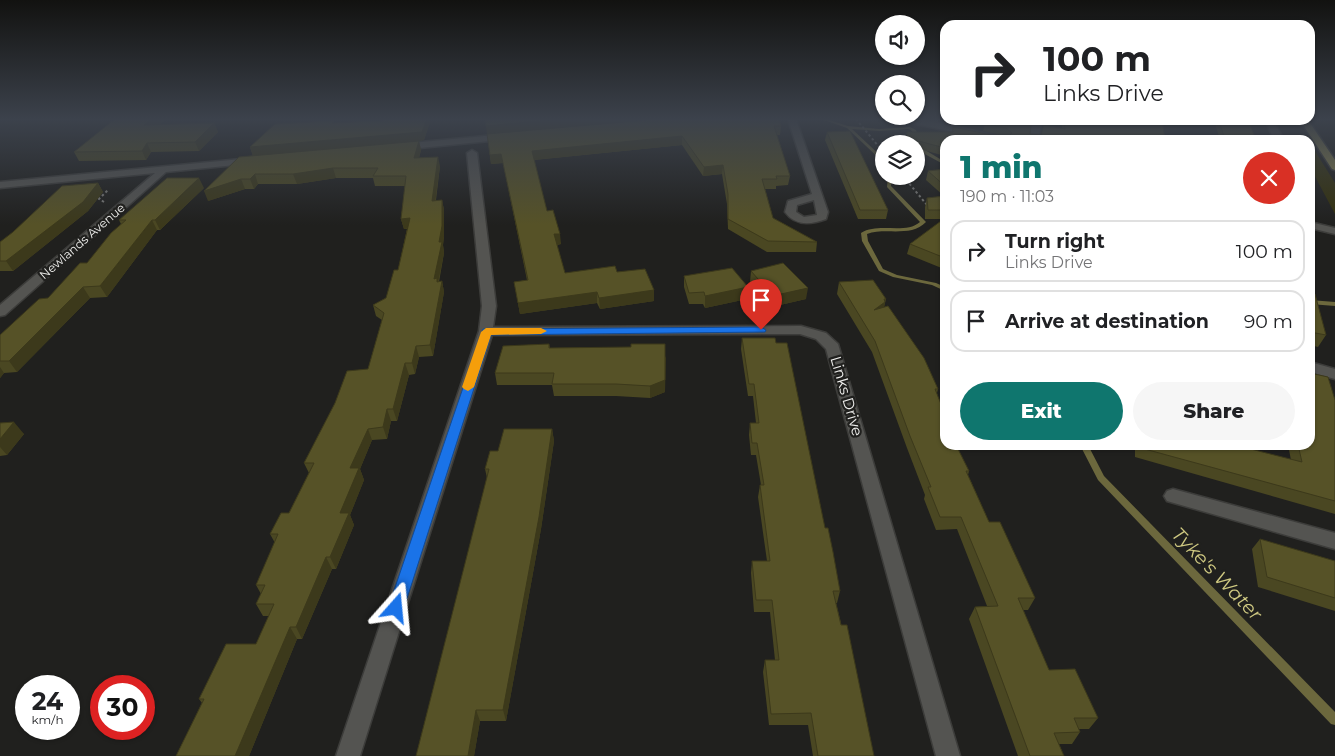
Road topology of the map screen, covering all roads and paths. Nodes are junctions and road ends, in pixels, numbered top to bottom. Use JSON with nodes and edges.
{"nodes":[{"id":1,"x":477,"y":154,"type":"edge"},
{"id":2,"x":804,"y":154,"type":"edge"},
{"id":3,"x":1326,"y":154,"type":"edge"},
{"id":4,"x":261,"y":160,"type":"edge"},
{"id":5,"x":1335,"y":168,"type":"edge"},
{"id":6,"x":163,"y":169,"type":"junction"},
{"id":7,"x":0,"y":185,"type":"edge"},
{"id":8,"x":910,"y":185,"type":"edge"},
{"id":9,"x":102,"y":188,"type":"dead end"},
{"id":10,"x":818,"y":196,"type":"dead end"},
{"id":11,"x":125,"y":204,"type":"junction"},
{"id":12,"x":928,"y":206,"type":"edge"},
{"id":13,"x":1315,"y":227,"type":"edge"},
{"id":14,"x":1335,"y":232,"type":"edge"},
{"id":15,"x":0,"y":312,"type":"edge"},
{"id":16,"x":486,"y":332,"type":"junction"},
{"id":17,"x":1315,"y":368,"type":"edge"},
{"id":18,"x":1335,"y":374,"type":"edge"},
{"id":19,"x":1173,"y":496,"type":"dead end"},
{"id":20,"x":1335,"y":541,"type":"edge"},
{"id":21,"x":348,"y":756,"type":"edge"},
{"id":22,"x":948,"y":756,"type":"edge"}],
"edges":[{"from":1,"to":16,"type":"street"},
{"from":2,"to":10,"type":"street"},
{"from":3,"to":5,"type":"main road"},
{"from":4,"to":6,"type":"street"},
{"from":6,"to":7,"type":"street"},
{"from":6,"to":11,"type":"street","name":"Newlands Avenue"},
{"from":8,"to":12,"type":"path"},
{"from":9,"to":11,"type":"path"},
{"from":11,"to":15,"type":"street","name":"Newlands Avenue"},
{"from":13,"to":14,"type":"street"},
{"from":16,"to":21,"type":"street"},
{"from":16,"to":22,"type":"street","name":"Links Drive"},
{"from":17,"to":18,"type":"street"},
{"from":19,"to":20,"type":"street"}]}
